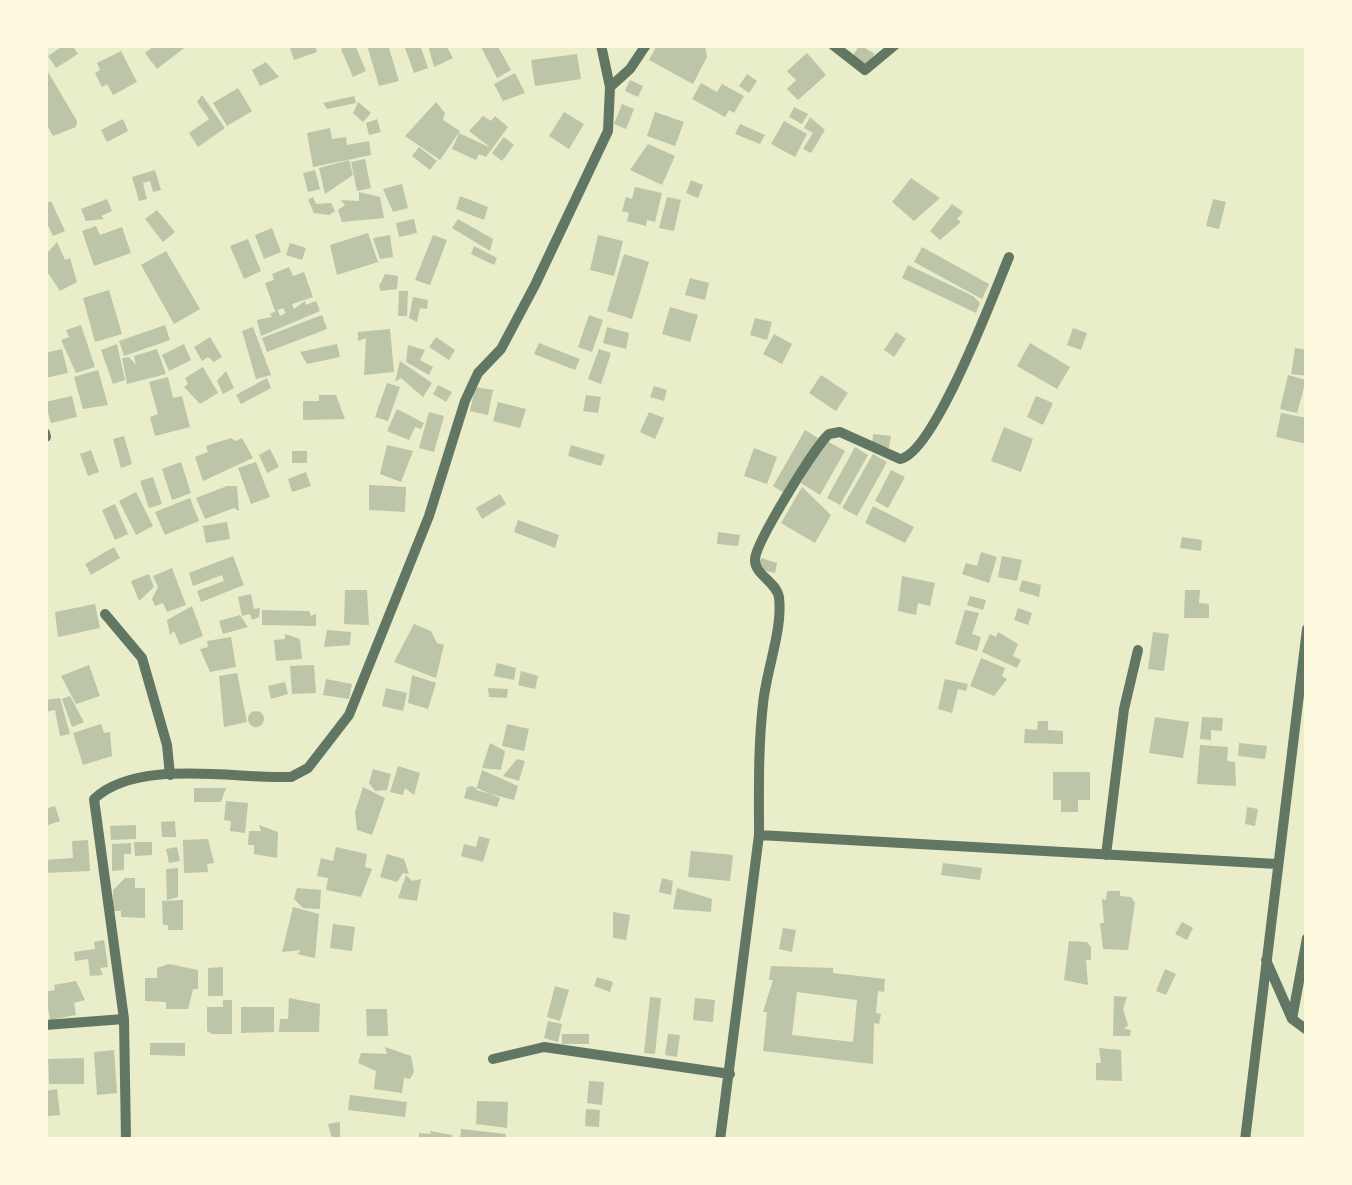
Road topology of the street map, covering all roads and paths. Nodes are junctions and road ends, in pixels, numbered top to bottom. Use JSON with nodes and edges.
{"nodes":[{"id":1,"x":602,"y":45,"type":"edge"},
{"id":2,"x":646,"y":45,"type":"edge"},
{"id":3,"x":834,"y":45,"type":"edge"},
{"id":4,"x":895,"y":45,"type":"edge"},
{"id":5,"x":610,"y":87,"type":"junction"},
{"id":6,"x":1009,"y":257,"type":"dead end"},
{"id":7,"x":105,"y":614,"type":"dead end"},
{"id":8,"x":1307,"y":629,"type":"edge"},
{"id":9,"x":1138,"y":650,"type":"dead end"},
{"id":10,"x":170,"y":775,"type":"junction"},
{"id":11,"x":759,"y":835,"type":"junction"},
{"id":12,"x":1106,"y":855,"type":"junction"},
{"id":13,"x":1277,"y":864,"type":"junction"},
{"id":14,"x":1307,"y":938,"type":"edge"},
{"id":15,"x":1266,"y":960,"type":"junction"},
{"id":16,"x":124,"y":1018,"type":"junction"},
{"id":17,"x":1292,"y":1020,"type":"junction"},
{"id":18,"x":45,"y":1026,"type":"edge"},
{"id":19,"x":1307,"y":1030,"type":"edge"},
{"id":20,"x":493,"y":1059,"type":"dead end"},
{"id":21,"x":730,"y":1074,"type":"junction"},
{"id":22,"x":126,"y":1140,"type":"edge"},
{"id":23,"x":720,"y":1140,"type":"edge"},
{"id":24,"x":1244,"y":1140,"type":"edge"}],
"edges":[{"from":1,"to":5,"type":"street"},
{"from":2,"to":5,"type":"street"},
{"from":3,"to":4,"type":"street"},
{"from":5,"to":10,"type":"street"},
{"from":6,"to":11,"type":"street"},
{"from":7,"to":10,"type":"street"},
{"from":8,"to":13,"type":"street"},
{"from":9,"to":12,"type":"street"},
{"from":10,"to":16,"type":"street"},
{"from":11,"to":12,"type":"street"},
{"from":11,"to":21,"type":"street"},
{"from":12,"to":13,"type":"street"},
{"from":13,"to":15,"type":"street"},
{"from":14,"to":17,"type":"street"},
{"from":15,"to":17,"type":"street"},
{"from":15,"to":24,"type":"street"},
{"from":16,"to":18,"type":"street"},
{"from":16,"to":22,"type":"street"},
{"from":17,"to":19,"type":"street"},
{"from":20,"to":21,"type":"street"},
{"from":21,"to":23,"type":"street"}]}
